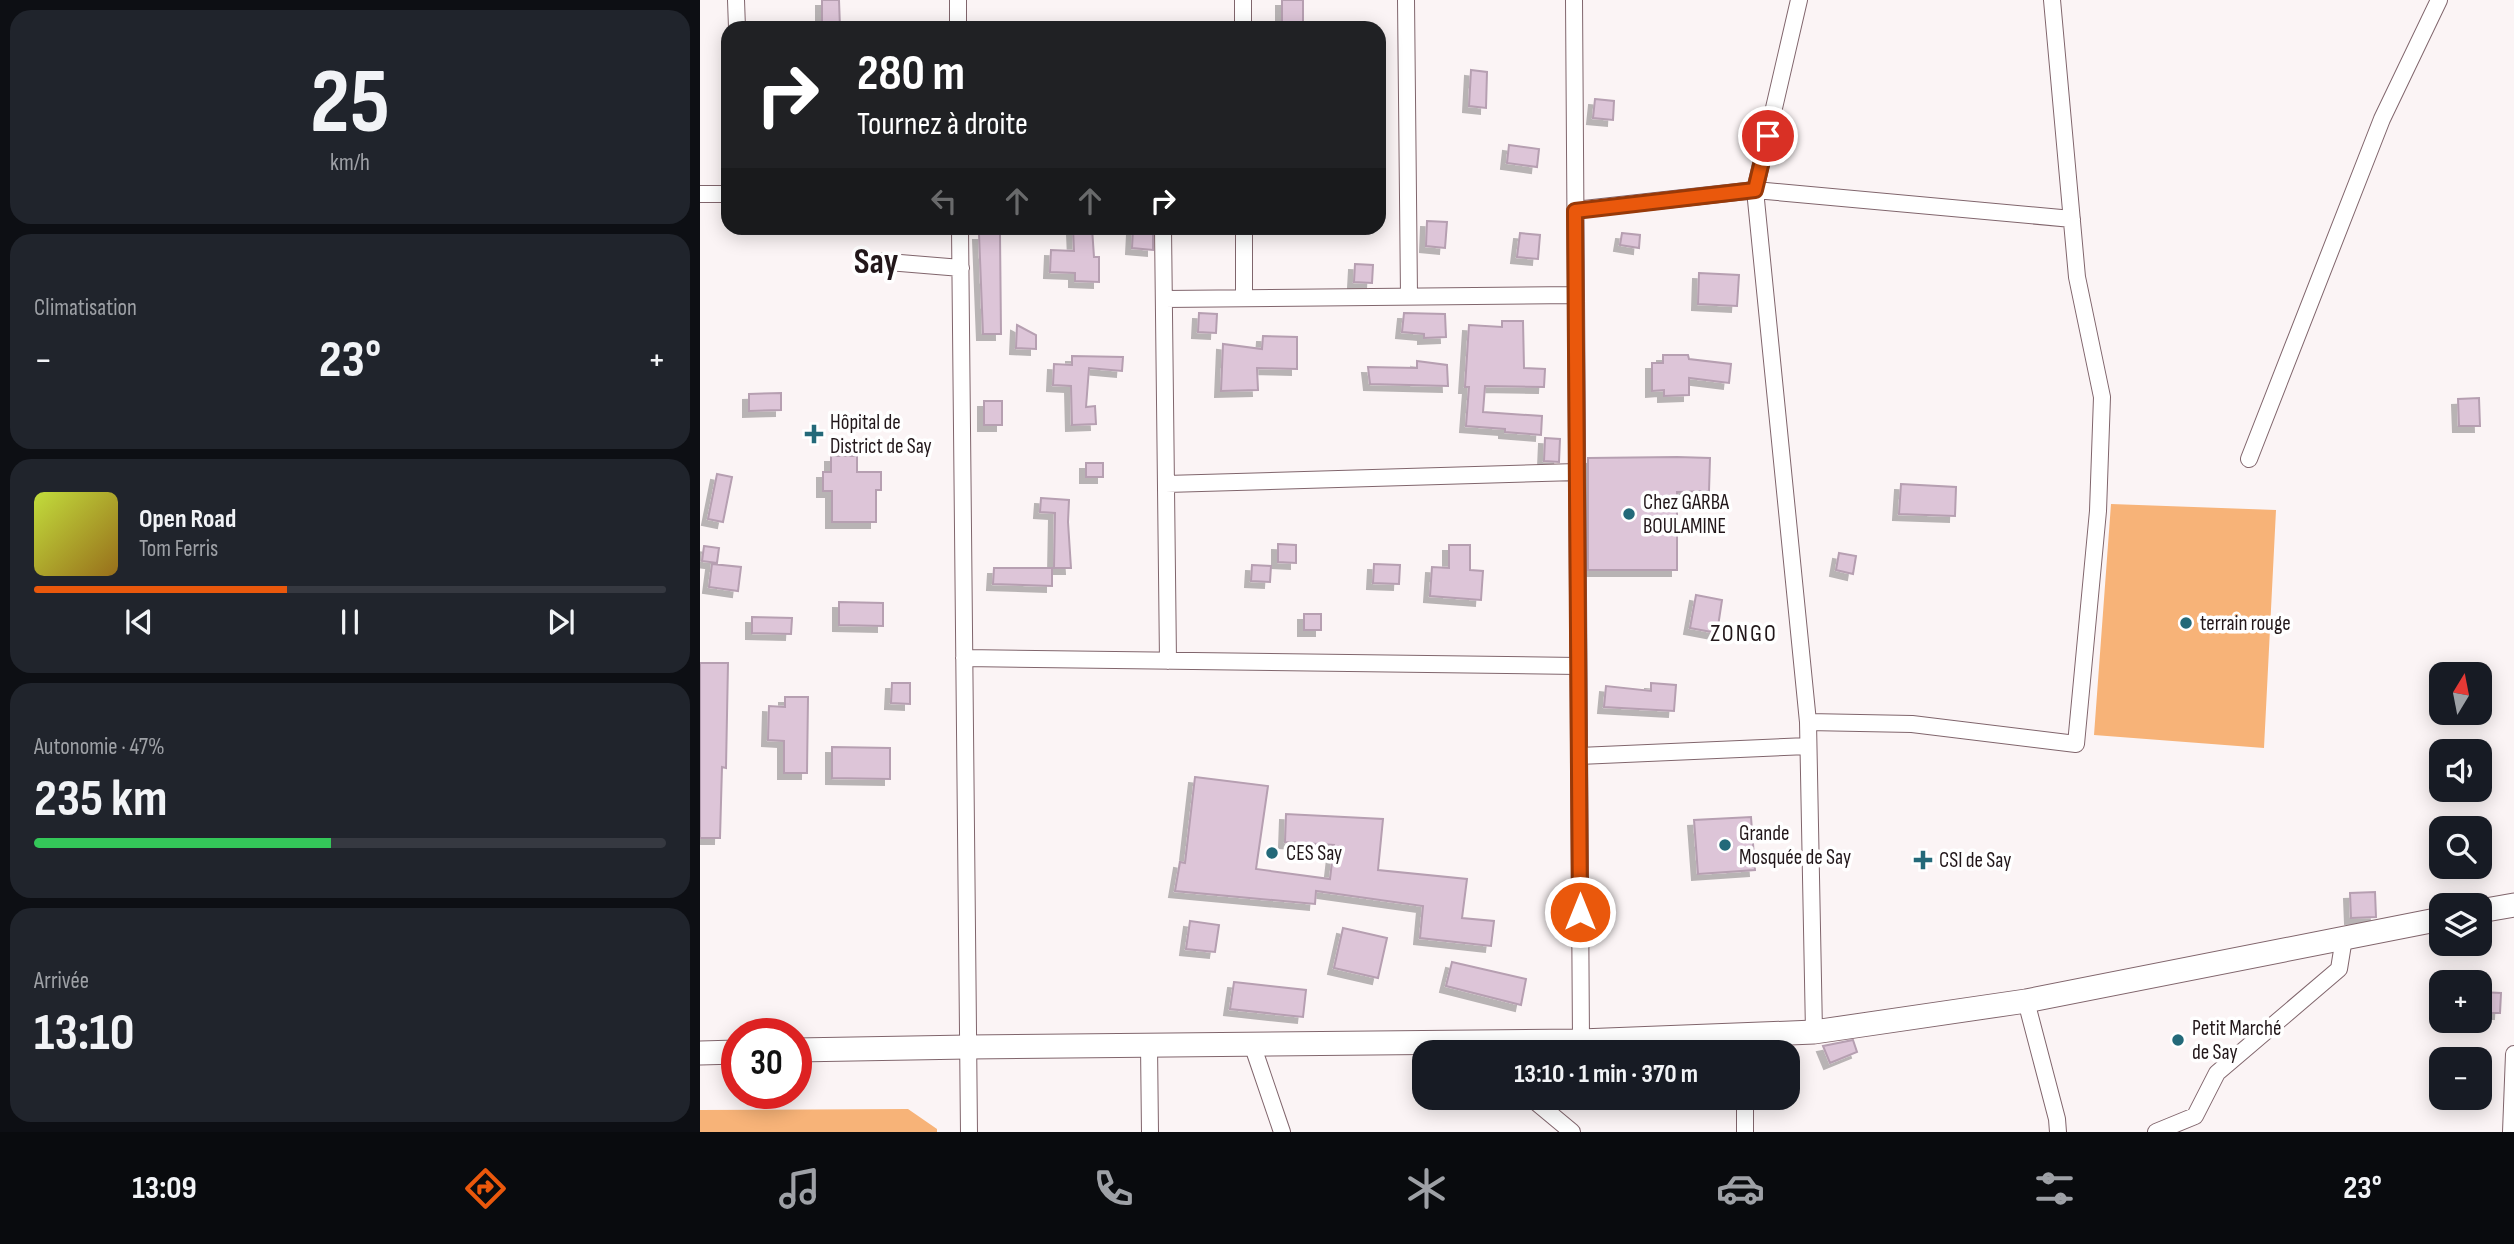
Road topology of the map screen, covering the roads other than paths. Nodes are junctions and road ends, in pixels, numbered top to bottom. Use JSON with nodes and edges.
{"nodes":[{"id":1,"x":736,"y":0,"type":"edge"},
{"id":2,"x":958,"y":0,"type":"edge"},
{"id":3,"x":1243,"y":0,"type":"edge"},
{"id":4,"x":1406,"y":0,"type":"edge"},
{"id":5,"x":1574,"y":0,"type":"edge"},
{"id":6,"x":1799,"y":0,"type":"edge"},
{"id":7,"x":2052,"y":0,"type":"edge"},
{"id":8,"x":2440,"y":0,"type":"edge"},
{"id":9,"x":737,"y":21,"type":"edge"},
{"id":10,"x":958,"y":21,"type":"edge"},
{"id":11,"x":1243,"y":21,"type":"edge"},
{"id":12,"x":1755,"y":190,"type":"junction"},
{"id":13,"x":700,"y":194,"type":"edge"},
{"id":14,"x":721,"y":194,"type":"edge"},
{"id":15,"x":1575,"y":211,"type":"junction"},
{"id":16,"x":2072,"y":219,"type":"junction"},
{"id":17,"x":960,"y":235,"type":"edge"},
{"id":18,"x":1163,"y":235,"type":"edge"},
{"id":19,"x":1244,"y":235,"type":"edge"},
{"id":20,"x":876,"y":261,"type":"dead end"},
{"id":21,"x":961,"y":268,"type":"junction"},
{"id":22,"x":1576,"y":295,"type":"junction"},
{"id":23,"x":1409,"y":296,"type":"junction"},
{"id":24,"x":1244,"y":298,"type":"junction"},
{"id":25,"x":1164,"y":299,"type":"junction"},
{"id":26,"x":2249,"y":459,"type":"dead end"},
{"id":27,"x":1577,"y":472,"type":"junction"},
{"id":28,"x":1166,"y":484,"type":"junction"},
{"id":29,"x":964,"y":658,"type":"junction"},
{"id":30,"x":1168,"y":661,"type":"junction"},
{"id":31,"x":1578,"y":666,"type":"junction"},
{"id":32,"x":1808,"y":722,"type":"junction"},
{"id":33,"x":1808,"y":746,"type":"junction"},
{"id":34,"x":1579,"y":756,"type":"junction"},
{"id":35,"x":2514,"y":905,"type":"edge"},
{"id":36,"x":2492,"y":909,"type":"edge"},
{"id":37,"x":2429,"y":921,"type":"edge"},
{"id":38,"x":2344,"y":938,"type":"junction"},
{"id":39,"x":2026,"y":1001,"type":"junction"},
{"id":40,"x":1815,"y":1032,"type":"junction"},
{"id":41,"x":1581,"y":1040,"type":"edge"},
{"id":42,"x":1764,"y":1040,"type":"edge"},
{"id":43,"x":1252,"y":1044,"type":"junction"},
{"id":44,"x":1149,"y":1045,"type":"junction"},
{"id":45,"x":968,"y":1046,"type":"junction"},
{"id":46,"x":1412,"y":1046,"type":"edge"},
{"id":47,"x":812,"y":1050,"type":"edge"},
{"id":48,"x":721,"y":1052,"type":"edge"},
{"id":49,"x":700,"y":1053,"type":"edge"},
{"id":50,"x":2514,"y":1054,"type":"edge"},
{"id":51,"x":1546,"y":1110,"type":"edge"},
{"id":52,"x":1745,"y":1110,"type":"edge"},
{"id":53,"x":2197,"y":1124,"type":"edge"},
{"id":54,"x":969,"y":1132,"type":"edge"},
{"id":55,"x":1150,"y":1132,"type":"edge"},
{"id":56,"x":1282,"y":1132,"type":"edge"},
{"id":57,"x":1572,"y":1132,"type":"edge"},
{"id":58,"x":1745,"y":1132,"type":"edge"},
{"id":59,"x":2058,"y":1132,"type":"edge"},
{"id":60,"x":2156,"y":1132,"type":"edge"},
{"id":61,"x":2511,"y":1132,"type":"edge"}],
"edges":[{"from":1,"to":9,"type":"street"},
{"from":2,"to":10,"type":"street"},
{"from":3,"to":11,"type":"street"},
{"from":4,"to":23,"type":"street"},
{"from":5,"to":15,"type":"street"},
{"from":6,"to":12,"type":"street"},
{"from":7,"to":16,"type":"street"},
{"from":8,"to":26,"type":"street"},
{"from":12,"to":15,"type":"street"},
{"from":12,"to":16,"type":"street"},
{"from":12,"to":32,"type":"street"},
{"from":13,"to":14,"type":"street"},
{"from":15,"to":22,"type":"street"},
{"from":16,"to":32,"type":"street"},
{"from":17,"to":21,"type":"street"},
{"from":18,"to":25,"type":"street"},
{"from":19,"to":24,"type":"street"},
{"from":20,"to":21,"type":"street"},
{"from":21,"to":29,"type":"street"},
{"from":22,"to":23,"type":"street"},
{"from":22,"to":27,"type":"street"},
{"from":23,"to":24,"type":"street"},
{"from":24,"to":25,"type":"street"},
{"from":25,"to":28,"type":"street"},
{"from":27,"to":28,"type":"street"},
{"from":27,"to":31,"type":"street"},
{"from":28,"to":30,"type":"street"},
{"from":29,"to":30,"type":"street"},
{"from":29,"to":45,"type":"street"},
{"from":30,"to":31,"type":"street"},
{"from":31,"to":34,"type":"street"},
{"from":32,"to":33,"type":"street"},
{"from":33,"to":34,"type":"street"},
{"from":33,"to":40,"type":"street"},
{"from":34,"to":41,"type":"street"},
{"from":35,"to":36,"type":"street"},
{"from":37,"to":38,"type":"street"},
{"from":38,"to":39,"type":"street"},
{"from":38,"to":53,"type":"street"},
{"from":39,"to":40,"type":"street"},
{"from":39,"to":59,"type":"street"},
{"from":40,"to":42,"type":"street"},
{"from":43,"to":44,"type":"street"},
{"from":43,"to":46,"type":"street"},
{"from":43,"to":56,"type":"street"},
{"from":44,"to":45,"type":"street"},
{"from":44,"to":55,"type":"street"},
{"from":45,"to":47,"type":"street"},
{"from":45,"to":54,"type":"street"},
{"from":48,"to":49,"type":"street"},
{"from":50,"to":61,"type":"street"},
{"from":51,"to":57,"type":"street"},
{"from":52,"to":58,"type":"street"},
{"from":53,"to":60,"type":"street"}]}
